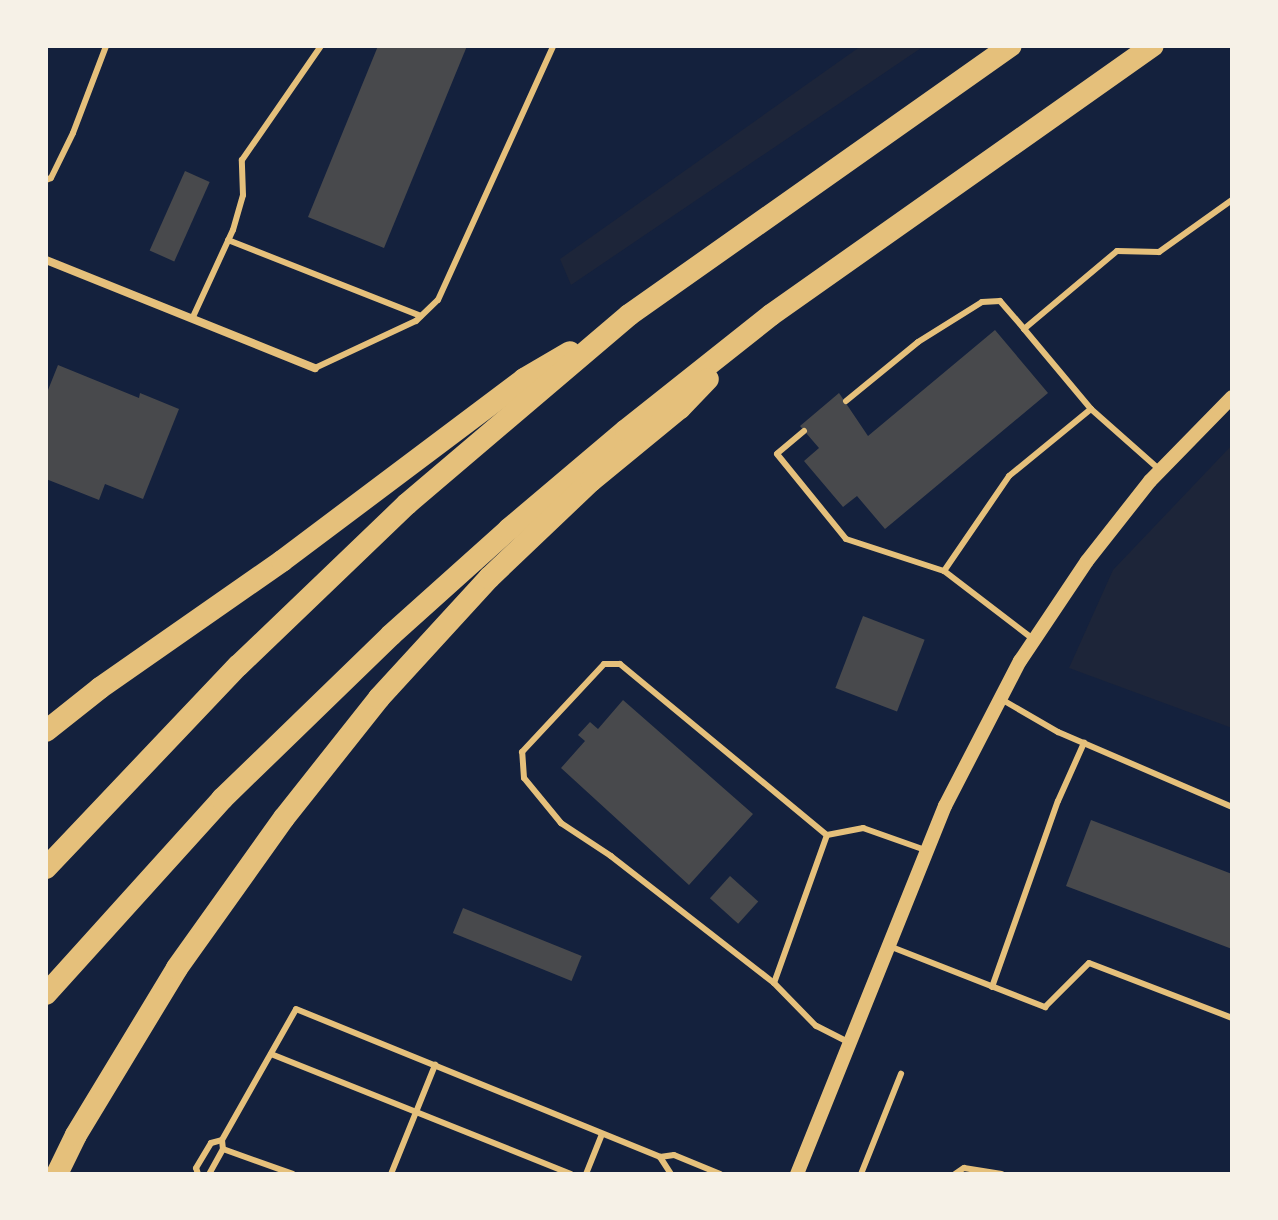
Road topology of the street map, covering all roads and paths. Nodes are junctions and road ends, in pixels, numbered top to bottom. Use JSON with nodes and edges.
{"nodes":[{"id":1,"x":106,"y":46,"type":"edge"},
{"id":2,"x":321,"y":46,"type":"edge"},
{"id":3,"x":553,"y":46,"type":"edge"},
{"id":4,"x":1011,"y":46,"type":"edge"},
{"id":5,"x":1153,"y":46,"type":"edge"},
{"id":6,"x":46,"y":180,"type":"edge"},
{"id":7,"x":1232,"y":200,"type":"edge"},
{"id":8,"x":228,"y":240,"type":"junction"},
{"id":9,"x":46,"y":260,"type":"edge"},
{"id":10,"x":629,"y":315,"type":"junction"},
{"id":11,"x":771,"y":315,"type":"junction"},
{"id":12,"x":421,"y":316,"type":"junction"},
{"id":13,"x":192,"y":319,"type":"junction"},
{"id":14,"x":1024,"y":329,"type":"junction"},
{"id":15,"x":315,"y":368,"type":"joint"},
{"id":16,"x":1232,"y":397,"type":"edge"},
{"id":17,"x":846,"y":401,"type":"dead end"},
{"id":18,"x":1091,"y":409,"type":"junction"},
{"id":19,"x":804,"y":431,"type":"dead end"},
{"id":20,"x":1160,"y":470,"type":"junction"},
{"id":21,"x":944,"y":571,"type":"junction"},
{"id":22,"x":1034,"y":639,"type":"junction"},
{"id":23,"x":1001,"y":699,"type":"junction"},
{"id":24,"x":46,"y":731,"type":"edge"},
{"id":25,"x":1084,"y":743,"type":"junction"},
{"id":26,"x":1232,"y":807,"type":"edge"},
{"id":27,"x":827,"y":835,"type":"junction"},
{"id":28,"x":927,"y":851,"type":"junction"},
{"id":29,"x":46,"y":868,"type":"edge"},
{"id":30,"x":889,"y":946,"type":"junction"},
{"id":31,"x":774,"y":983,"type":"junction"},
{"id":32,"x":992,"y":987,"type":"junction"},
{"id":33,"x":46,"y":994,"type":"edge"},
{"id":34,"x":1232,"y":1018,"type":"edge"},
{"id":35,"x":850,"y":1043,"type":"junction"},
{"id":36,"x":271,"y":1054,"type":"junction"},
{"id":37,"x":435,"y":1065,"type":"junction"},
{"id":38,"x":901,"y":1074,"type":"dead end"},
{"id":39,"x":416,"y":1112,"type":"junction"},
{"id":40,"x":602,"y":1134,"type":"junction"},
{"id":41,"x":222,"y":1140,"type":"junction"},
{"id":42,"x":223,"y":1149,"type":"junction"},
{"id":43,"x":660,"y":1157,"type":"junction"},
{"id":44,"x":57,"y":1174,"type":"edge"},
{"id":45,"x":198,"y":1174,"type":"edge"},
{"id":46,"x":209,"y":1174,"type":"edge"},
{"id":47,"x":293,"y":1174,"type":"edge"},
{"id":48,"x":391,"y":1174,"type":"edge"},
{"id":49,"x":571,"y":1174,"type":"edge"},
{"id":50,"x":586,"y":1174,"type":"edge"},
{"id":51,"x":671,"y":1174,"type":"edge"},
{"id":52,"x":720,"y":1174,"type":"edge"},
{"id":53,"x":797,"y":1174,"type":"edge"},
{"id":54,"x":861,"y":1174,"type":"edge"},
{"id":55,"x":955,"y":1174,"type":"edge"},
{"id":56,"x":1002,"y":1174,"type":"edge"}],
"edges":[{"from":1,"to":6,"type":"lane"},
{"from":2,"to":8,"type":"lane"},
{"from":3,"to":12,"type":"lane"},
{"from":4,"to":10,"type":"highway"},
{"from":5,"to":11,"type":"highway"},
{"from":7,"to":14,"type":"lane"},
{"from":8,"to":12,"type":"lane"},
{"from":8,"to":13,"type":"lane"},
{"from":9,"to":13,"type":"street"},
{"from":10,"to":24,"type":"highway"},
{"from":10,"to":29,"type":"highway"},
{"from":11,"to":33,"type":"highway"},
{"from":11,"to":44,"type":"highway"},
{"from":12,"to":15,"type":"lane"},
{"from":13,"to":15,"type":"street"},
{"from":14,"to":17,"type":"lane"},
{"from":14,"to":18,"type":"lane"},
{"from":16,"to":20,"type":"street"},
{"from":18,"to":20,"type":"lane"},
{"from":18,"to":21,"type":"lane"},
{"from":19,"to":21,"type":"lane"},
{"from":20,"to":22,"type":"street"},
{"from":21,"to":22,"type":"lane"},
{"from":22,"to":23,"type":"street"},
{"from":23,"to":25,"type":"lane"},
{"from":23,"to":28,"type":"street"},
{"from":25,"to":26,"type":"lane"},
{"from":25,"to":32,"type":"lane"},
{"from":27,"to":28,"type":"lane"},
{"from":27,"to":31,"type":"lane"},
{"from":27,"to":31,"type":"lane"},
{"from":28,"to":30,"type":"street"},
{"from":30,"to":32,"type":"lane"},
{"from":30,"to":35,"type":"street"},
{"from":31,"to":35,"type":"lane"},
{"from":32,"to":34,"type":"lane"},
{"from":35,"to":53,"type":"street"},
{"from":36,"to":37,"type":"lane"},
{"from":36,"to":39,"type":"lane"},
{"from":36,"to":41,"type":"lane"},
{"from":37,"to":39,"type":"lane"},
{"from":37,"to":40,"type":"lane"},
{"from":38,"to":54,"type":"lane"},
{"from":39,"to":48,"type":"lane"},
{"from":39,"to":49,"type":"lane"},
{"from":40,"to":43,"type":"lane"},
{"from":40,"to":50,"type":"lane"},
{"from":41,"to":42,"type":"lane"},
{"from":41,"to":45,"type":"lane"},
{"from":42,"to":46,"type":"lane"},
{"from":42,"to":47,"type":"lane"},
{"from":43,"to":51,"type":"lane"},
{"from":43,"to":52,"type":"lane"},
{"from":55,"to":56,"type":"lane"}]}
